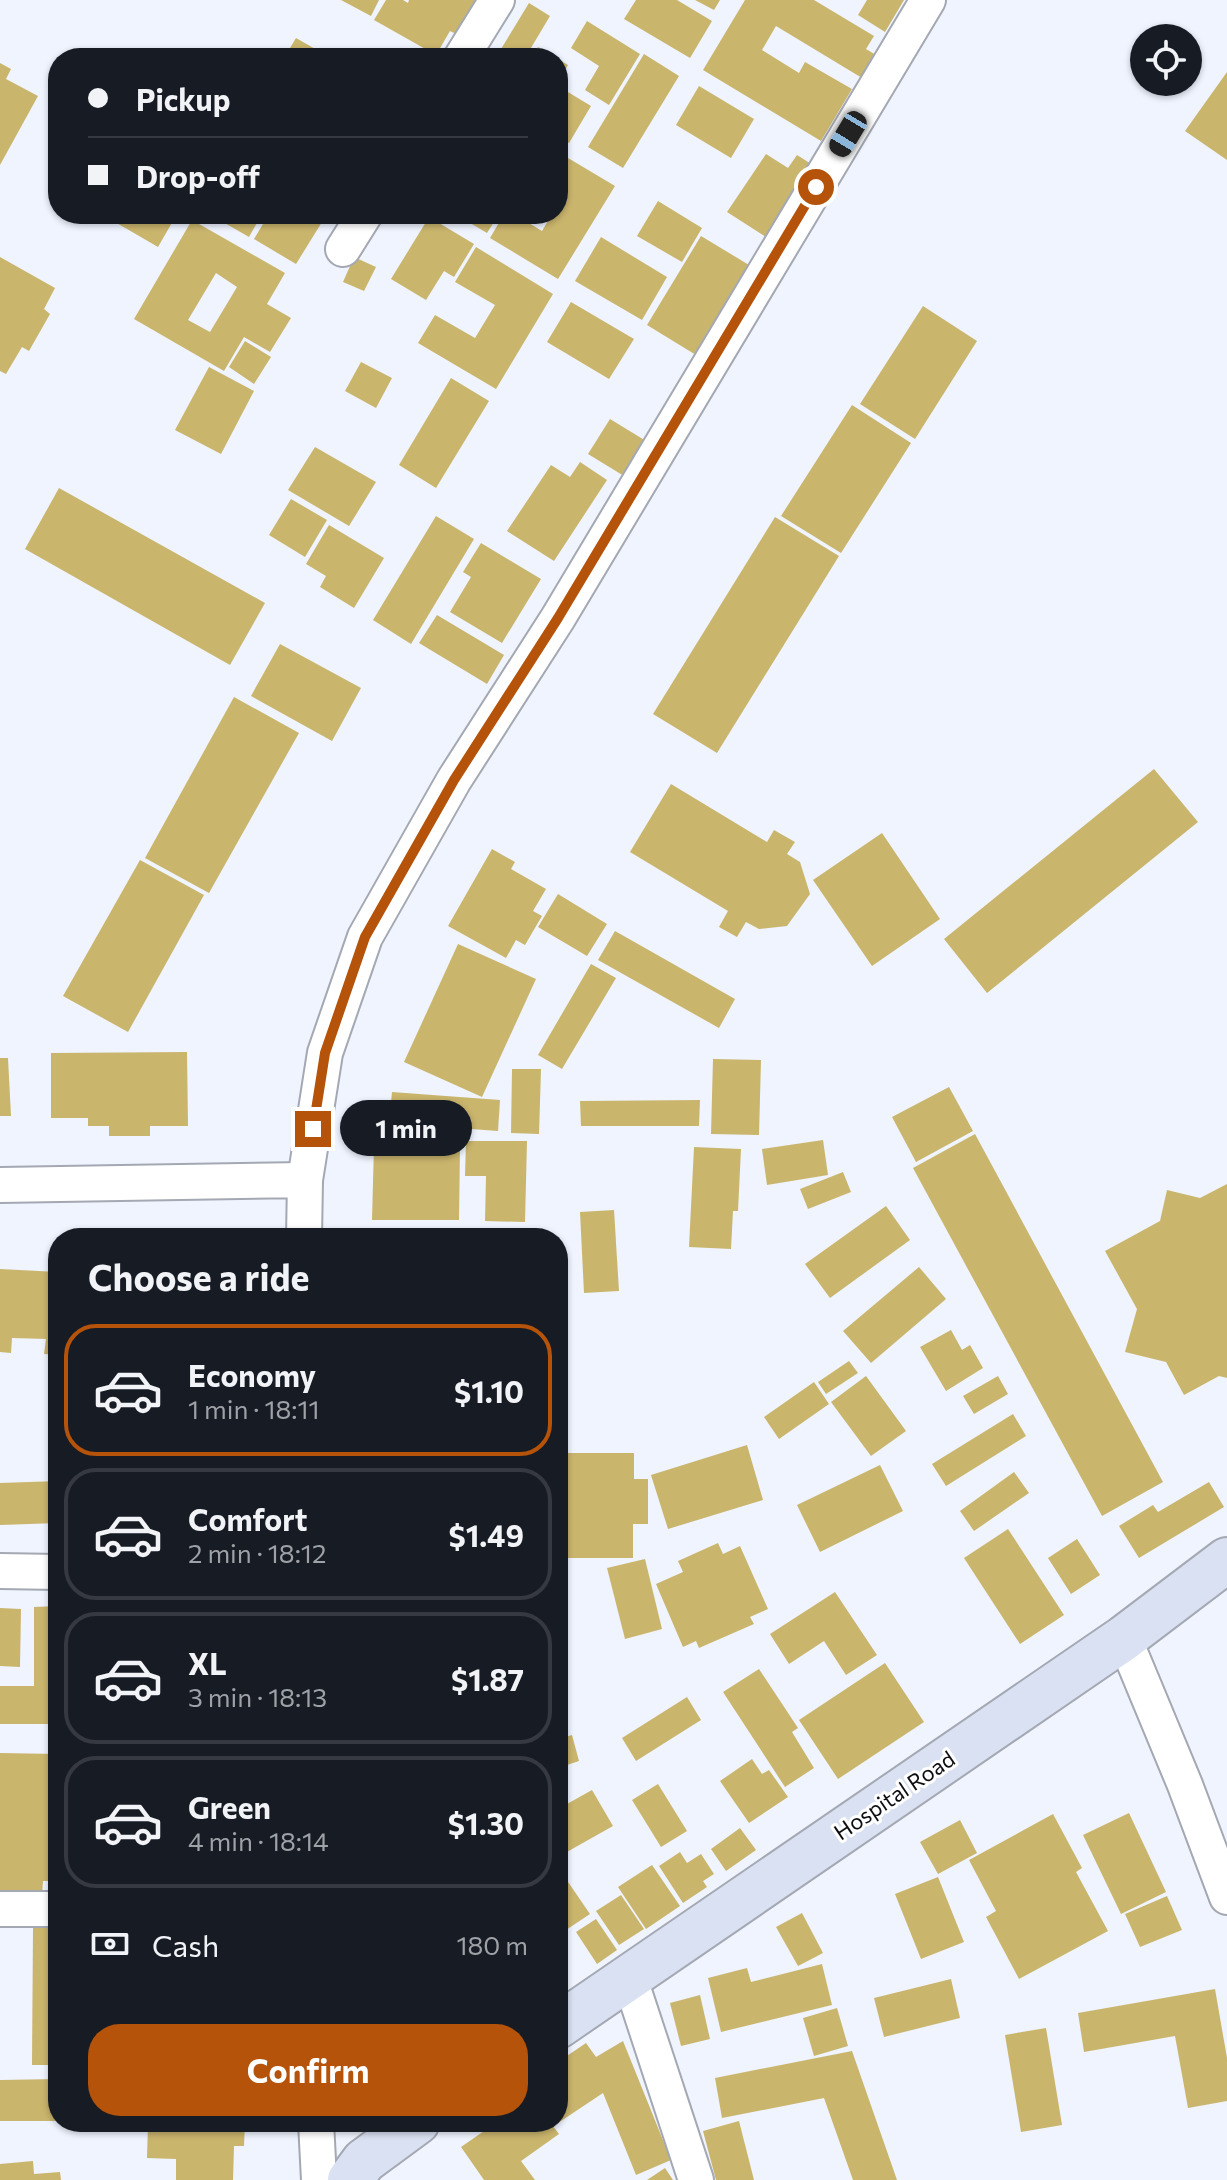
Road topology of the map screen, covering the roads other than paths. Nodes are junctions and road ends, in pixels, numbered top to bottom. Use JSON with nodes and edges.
{"nodes":[{"id":1,"x":497,"y":0,"type":"edge"},
{"id":2,"x":928,"y":0,"type":"edge"},
{"id":3,"x":467,"y":48,"type":"edge"},
{"id":4,"x":359,"y":224,"type":"edge"},
{"id":5,"x":343,"y":249,"type":"dead end"},
{"id":6,"x":305,"y":1180,"type":"junction"},
{"id":7,"x":0,"y":1185,"type":"edge"},
{"id":8,"x":304,"y":1228,"type":"edge"},
{"id":9,"x":1227,"y":1560,"type":"edge"},
{"id":10,"x":0,"y":1571,"type":"edge"},
{"id":11,"x":48,"y":1572,"type":"edge"},
{"id":12,"x":1124,"y":1638,"type":"junction"},
{"id":13,"x":1227,"y":1897,"type":"edge"},
{"id":14,"x":0,"y":1909,"type":"edge"},
{"id":15,"x":48,"y":1909,"type":"edge"},
{"id":16,"x":629,"y":1976,"type":"junction"},
{"id":17,"x":568,"y":2019,"type":"edge"},
{"id":18,"x":317,"y":2132,"type":"edge"},
{"id":19,"x":403,"y":2132,"type":"edge"},
{"id":20,"x":319,"y":2180,"type":"edge"},
{"id":21,"x":350,"y":2180,"type":"edge"},
{"id":22,"x":696,"y":2180,"type":"edge"}],
"edges":[{"from":1,"to":3,"type":"street"},
{"from":2,"to":6,"type":"street"},
{"from":4,"to":5,"type":"street"},
{"from":6,"to":7,"type":"street"},
{"from":6,"to":8,"type":"street"},
{"from":9,"to":12,"type":"street","name":"Hospital Road"},
{"from":10,"to":11,"type":"street"},
{"from":12,"to":13,"type":"street"},
{"from":12,"to":16,"type":"street","name":"Hospital Road"},
{"from":14,"to":15,"type":"street"},
{"from":16,"to":17,"type":"street","name":"Hospital Road"},
{"from":16,"to":22,"type":"street"},
{"from":18,"to":20,"type":"street"},
{"from":19,"to":21,"type":"street"}]}
